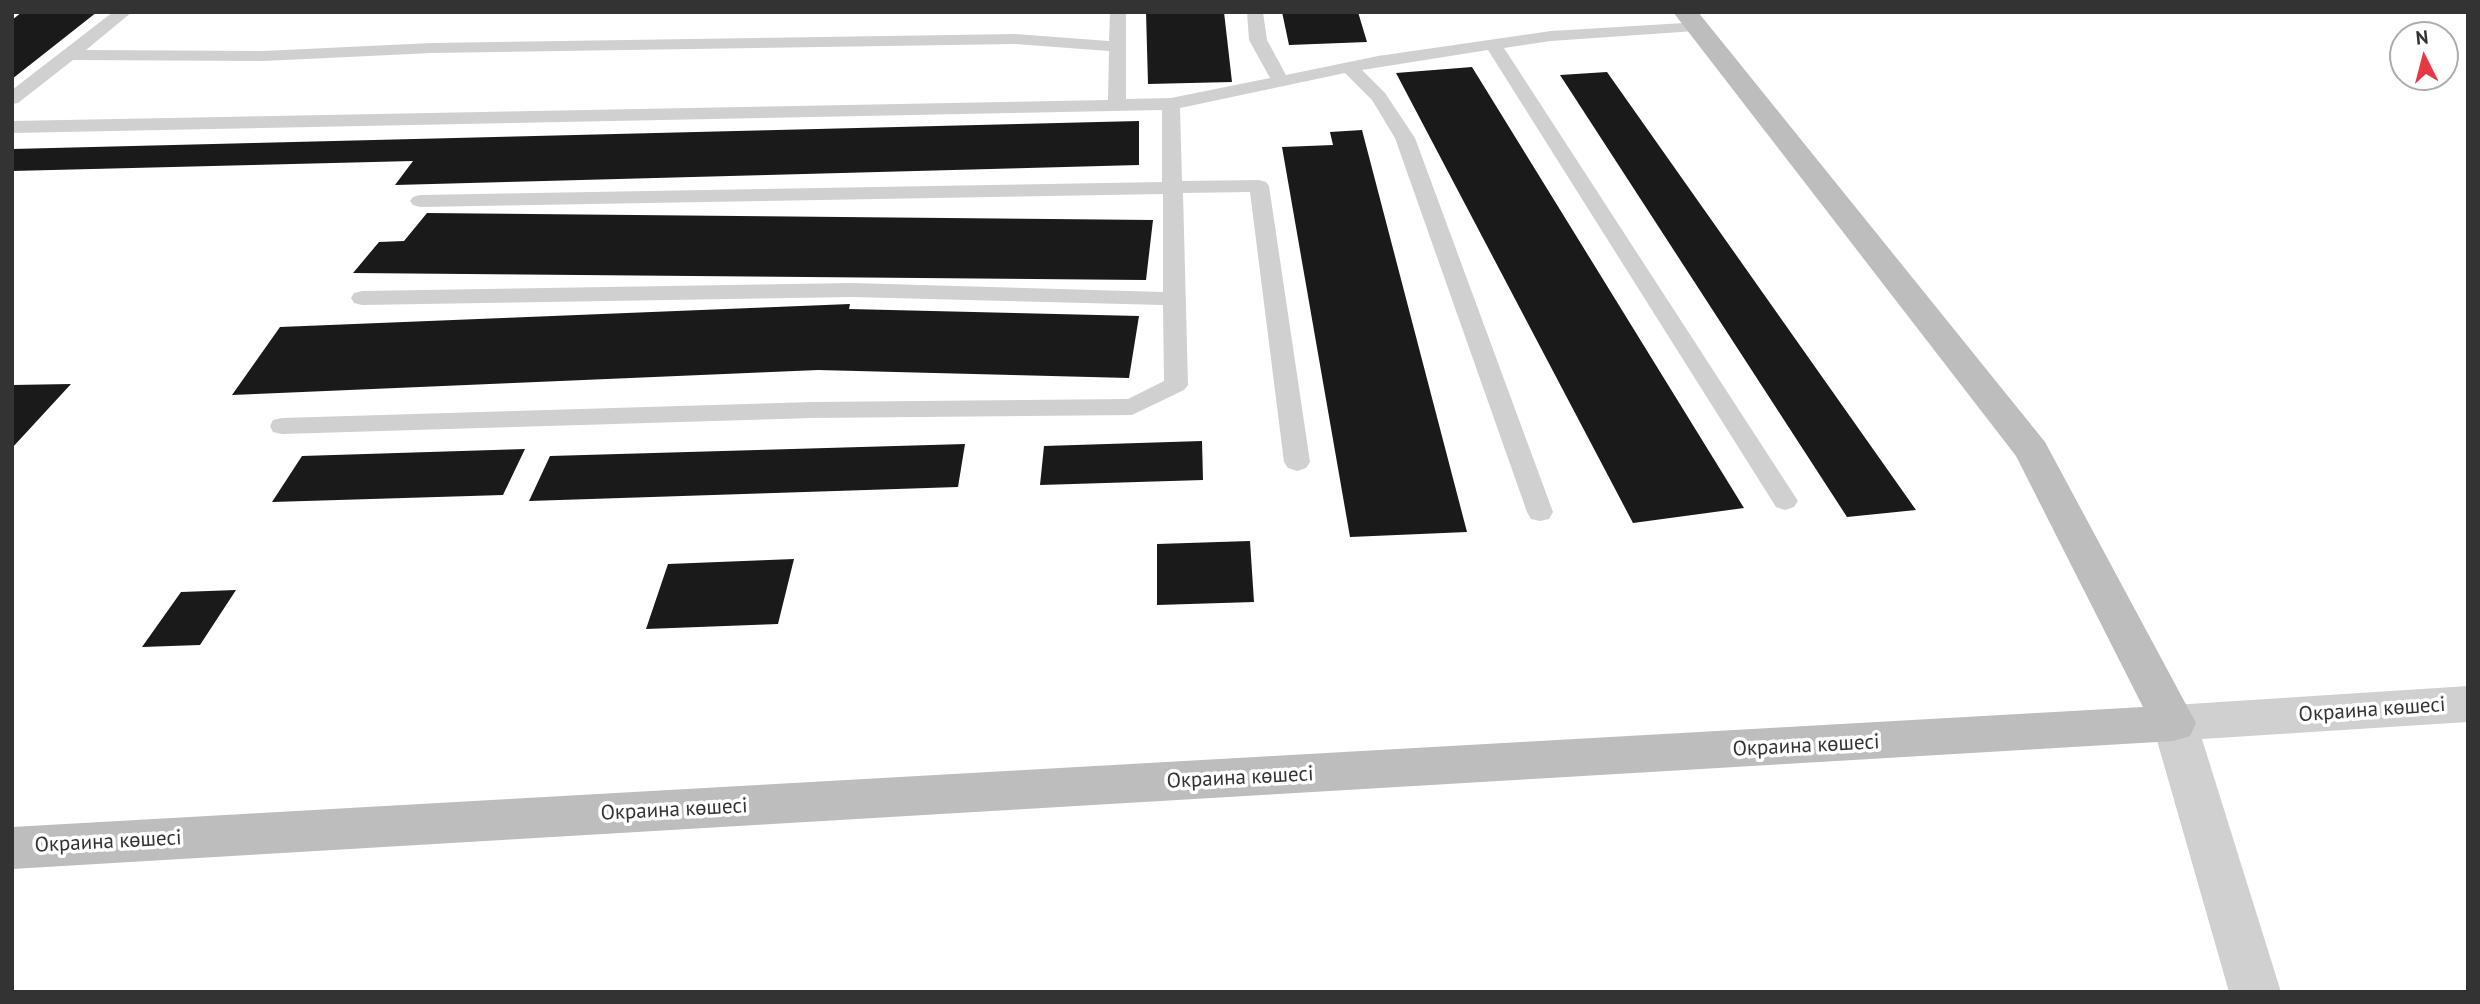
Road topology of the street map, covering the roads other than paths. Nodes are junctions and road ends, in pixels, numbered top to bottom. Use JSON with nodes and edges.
{"nodes":[{"id":1,"x":124,"y":12,"type":"edge"},
{"id":2,"x":1118,"y":12,"type":"edge"},
{"id":3,"x":1255,"y":12,"type":"edge"},
{"id":4,"x":1690,"y":19,"type":"edge"},
{"id":5,"x":1493,"y":44,"type":"junction"},
{"id":6,"x":1118,"y":47,"type":"junction"},
{"id":7,"x":69,"y":55,"type":"junction"},
{"id":8,"x":1349,"y":67,"type":"junction"},
{"id":9,"x":1280,"y":81,"type":"junction"},
{"id":10,"x":12,"y":99,"type":"edge"},
{"id":11,"x":1171,"y":104,"type":"junction"},
{"id":12,"x":1117,"y":105,"type":"junction"},
{"id":13,"x":12,"y":127,"type":"edge"},
{"id":14,"x":1172,"y":188,"type":"junction"},
{"id":15,"x":420,"y":201,"type":"dead end"},
{"id":16,"x":362,"y":299,"type":"dead end"},
{"id":17,"x":1174,"y":299,"type":"junction"},
{"id":18,"x":282,"y":426,"type":"dead end"},
{"id":19,"x":1297,"y":462,"type":"dead end"},
{"id":20,"x":1785,"y":501,"type":"dead end"},
{"id":21,"x":1540,"y":512,"type":"dead end"},
{"id":22,"x":2468,"y":704,"type":"edge"},
{"id":23,"x":2174,"y":723,"type":"junction"},
{"id":24,"x":12,"y":848,"type":"edge"},
{"id":25,"x":2255,"y":992,"type":"edge"}],
"edges":[{"from":1,"to":7,"type":"lane"},
{"from":2,"to":6,"type":"lane"},
{"from":3,"to":9,"type":"lane"},
{"from":4,"to":5,"type":"lane"},
{"from":4,"to":23,"type":"main road"},
{"from":5,"to":8,"type":"lane"},
{"from":5,"to":20,"type":"lane"},
{"from":6,"to":7,"type":"lane"},
{"from":6,"to":12,"type":"lane"},
{"from":7,"to":10,"type":"lane"},
{"from":8,"to":9,"type":"lane"},
{"from":8,"to":21,"type":"lane"},
{"from":9,"to":11,"type":"lane"},
{"from":11,"to":12,"type":"lane"},
{"from":11,"to":14,"type":"lane"},
{"from":12,"to":13,"type":"lane"},
{"from":14,"to":15,"type":"lane"},
{"from":14,"to":17,"type":"lane"},
{"from":14,"to":19,"type":"lane"},
{"from":16,"to":17,"type":"lane"},
{"from":17,"to":18,"type":"lane"},
{"from":22,"to":23,"type":"street","name":"Окраина көшесі"},
{"from":23,"to":24,"type":"main road","name":"Окраина көшесі"},
{"from":23,"to":25,"type":"street"}]}
